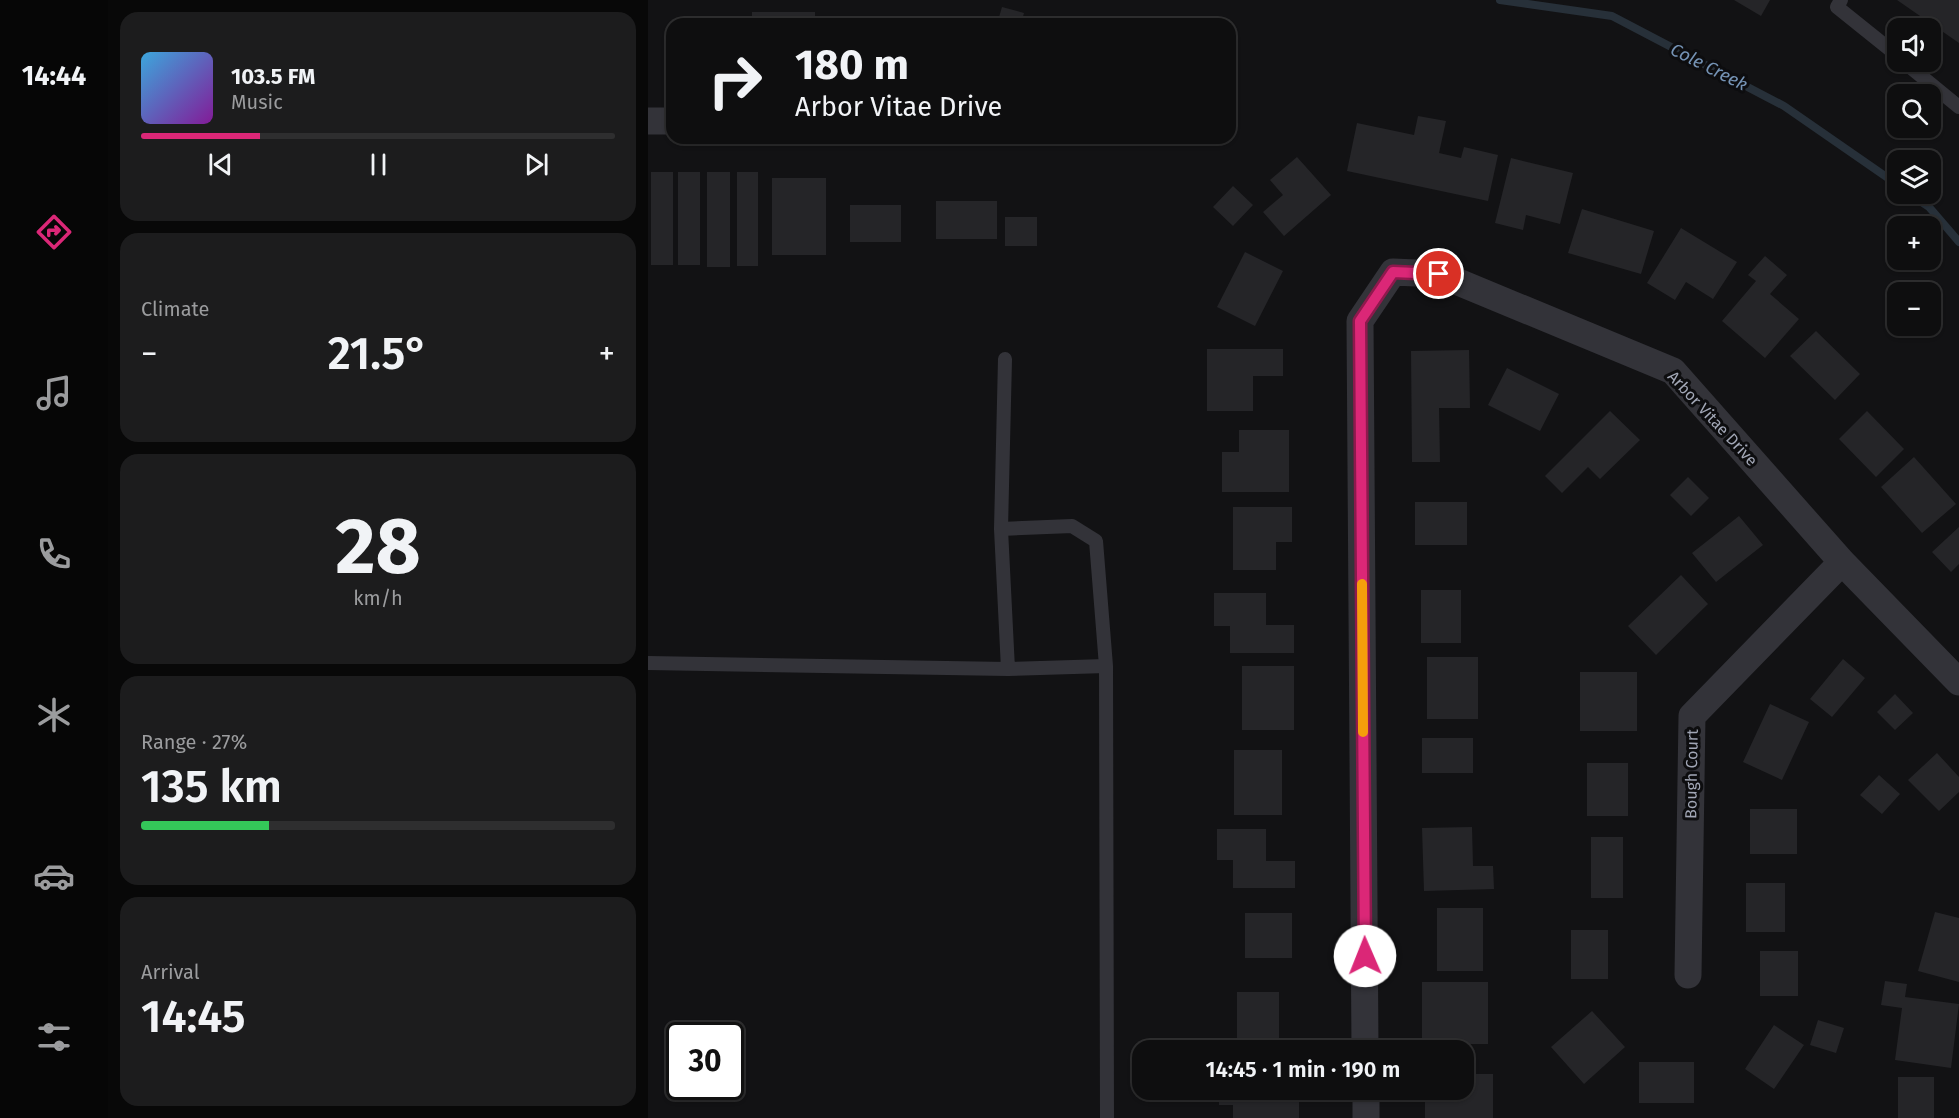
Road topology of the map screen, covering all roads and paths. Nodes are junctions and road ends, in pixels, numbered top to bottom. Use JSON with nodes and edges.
{"nodes":[{"id":1,"x":1841,"y":0,"type":"edge"},
{"id":2,"x":1887,"y":47,"type":"edge"},
{"id":3,"x":1916,"y":72,"type":"edge"},
{"id":4,"x":1959,"y":107,"type":"edge"},
{"id":5,"x":648,"y":121,"type":"edge"},
{"id":6,"x":666,"y":121,"type":"edge"},
{"id":7,"x":1005,"y":359,"type":"dead end"},
{"id":8,"x":1001,"y":528,"type":"junction"},
{"id":9,"x":1842,"y":562,"type":"junction"},
{"id":10,"x":648,"y":663,"type":"edge"},
{"id":11,"x":1106,"y":666,"type":"junction"},
{"id":12,"x":1008,"y":669,"type":"junction"},
{"id":13,"x":1959,"y":682,"type":"edge"},
{"id":14,"x":1688,"y":975,"type":"dead end"},
{"id":15,"x":1365,"y":1040,"type":"edge"},
{"id":16,"x":1366,"y":1100,"type":"edge"},
{"id":17,"x":1107,"y":1118,"type":"edge"},
{"id":18,"x":1366,"y":1118,"type":"edge"}],
"edges":[{"from":1,"to":2,"type":"lane"},
{"from":3,"to":4,"type":"lane"},
{"from":5,"to":6,"type":"street"},
{"from":7,"to":8,"type":"lane"},
{"from":8,"to":11,"type":"lane"},
{"from":8,"to":12,"type":"lane"},
{"from":9,"to":13,"type":"street","name":"Arbor Vitae Drive"},
{"from":9,"to":14,"type":"street","name":"Bough Court"},
{"from":9,"to":15,"type":"street","name":"Arbor Vitae Drive"},
{"from":10,"to":12,"type":"lane"},
{"from":11,"to":12,"type":"lane"},
{"from":11,"to":17,"type":"lane"},
{"from":16,"to":18,"type":"street"}]}
